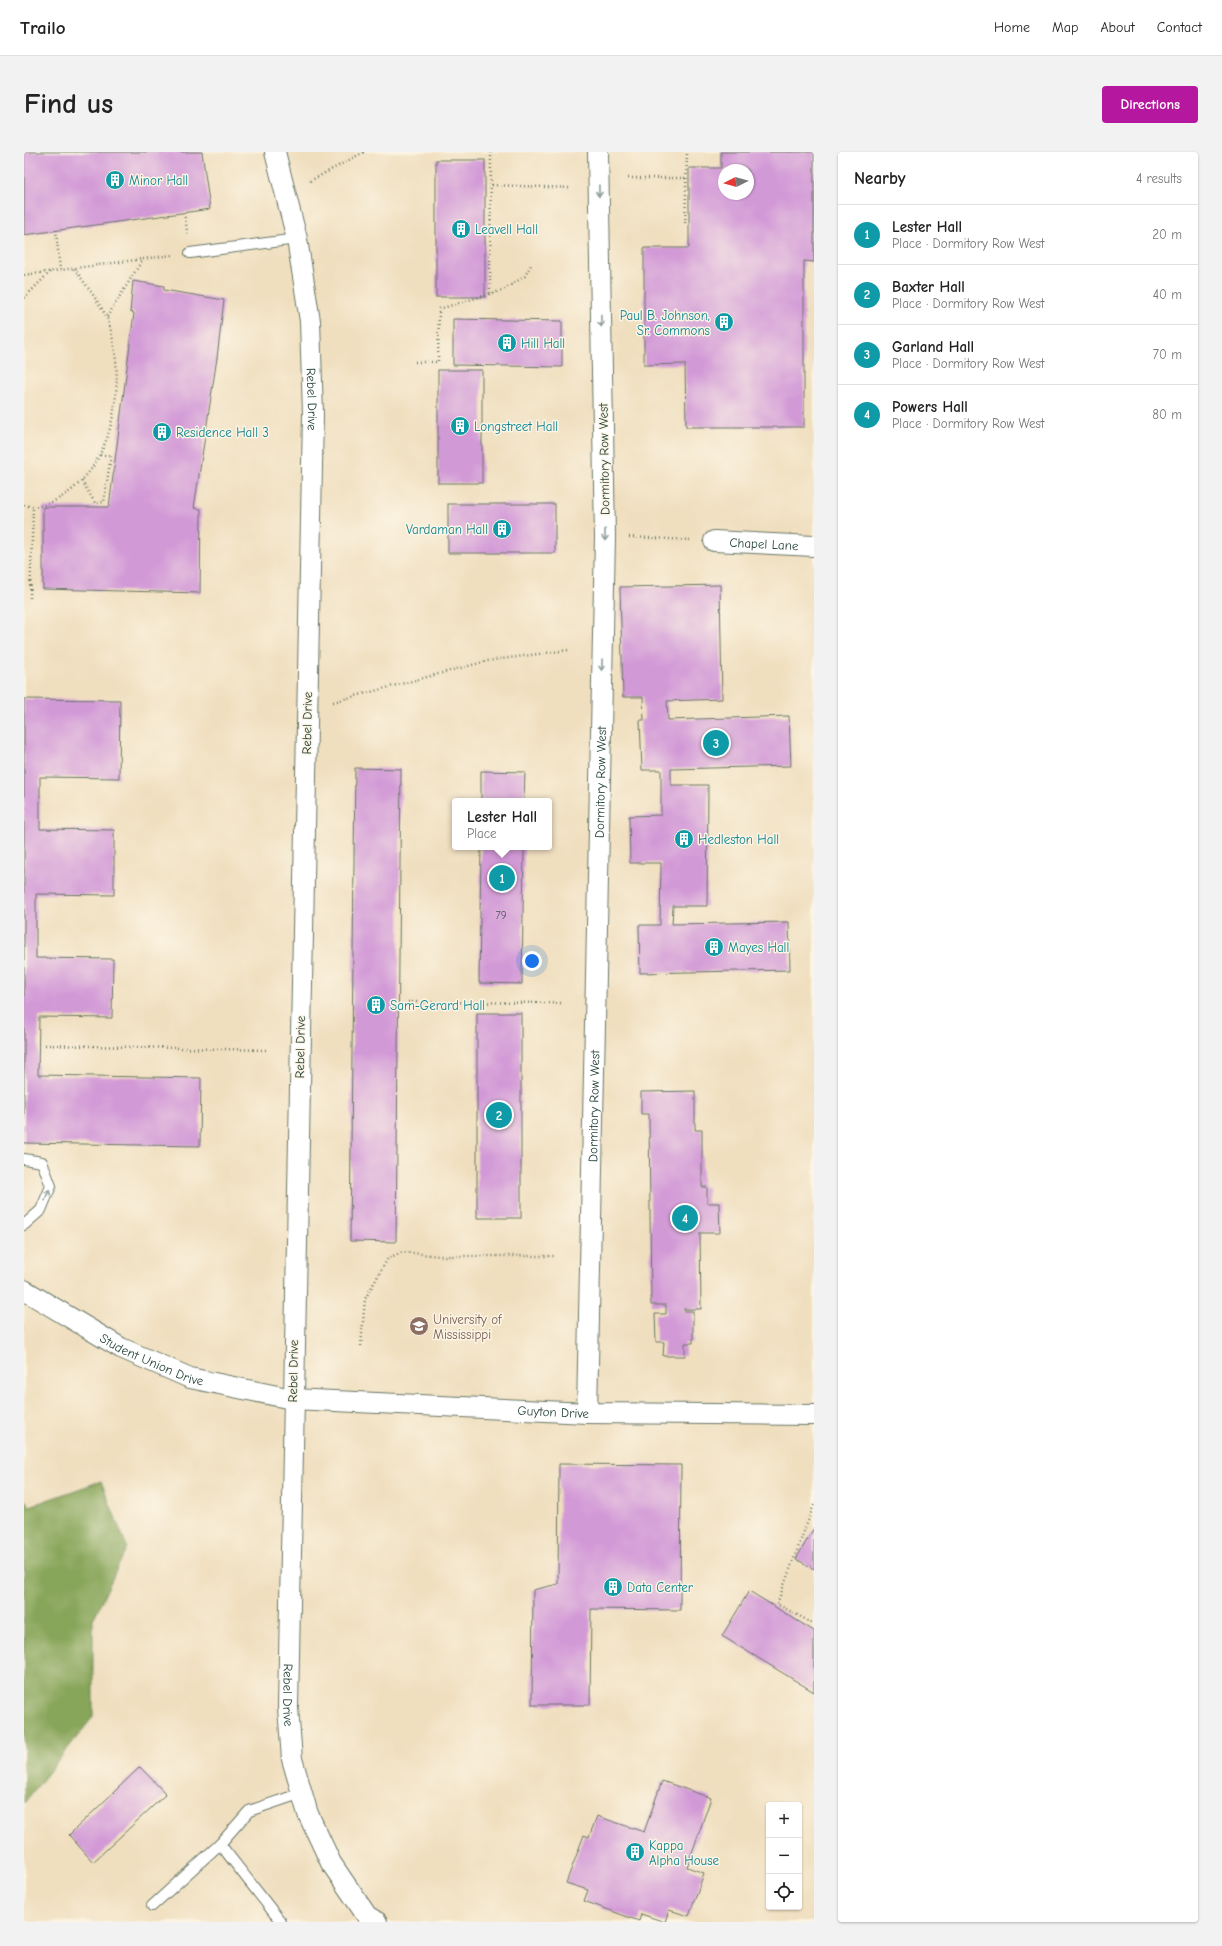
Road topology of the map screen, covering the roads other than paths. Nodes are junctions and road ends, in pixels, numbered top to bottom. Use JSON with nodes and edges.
{"nodes":[{"id":1,"x":275,"y":152,"type":"edge"},
{"id":2,"x":598,"y":152,"type":"edge"},
{"id":3,"x":297,"y":239,"type":"junction"},
{"id":4,"x":190,"y":252,"type":"road end"},
{"id":5,"x":714,"y":541,"type":"road end"},
{"id":6,"x":814,"y":546,"type":"edge"},
{"id":7,"x":24,"y":1159,"type":"edge"},
{"id":8,"x":24,"y":1225,"type":"edge"},
{"id":9,"x":24,"y":1290,"type":"edge"},
{"id":10,"x":292,"y":1399,"type":"junction"},
{"id":11,"x":587,"y":1413,"type":"junction"},
{"id":12,"x":814,"y":1415,"type":"edge"},
{"id":13,"x":302,"y":1793,"type":"junction"},
{"id":14,"x":220,"y":1844,"type":"junction"},
{"id":15,"x":152,"y":1906,"type":"dead end"},
{"id":16,"x":368,"y":1920,"type":"edge"},
{"id":17,"x":281,"y":1922,"type":"edge"}],
"edges":[{"from":1,"to":3,"type":"street","name":"Rebel Drive"},
{"from":2,"to":11,"type":"street","name":"Dormitory Row West","one_way":true},
{"from":3,"to":4,"type":"lane"},
{"from":3,"to":10,"type":"street","name":"Rebel Drive"},
{"from":5,"to":6,"type":"street","name":"Chapel Lane"},
{"from":8,"to":7,"type":"lane","one_way":true},
{"from":9,"to":10,"type":"street","name":"Student Union Drive"},
{"from":10,"to":11,"type":"street","name":"Guyton Drive"},
{"from":10,"to":13,"type":"street","name":"Rebel Drive"},
{"from":11,"to":12,"type":"street","name":"Guyton Drive"},
{"from":13,"to":14,"type":"lane"},
{"from":13,"to":16,"type":"street","name":"Rebel Drive"},
{"from":14,"to":15,"type":"lane"},
{"from":14,"to":17,"type":"lane"}]}
